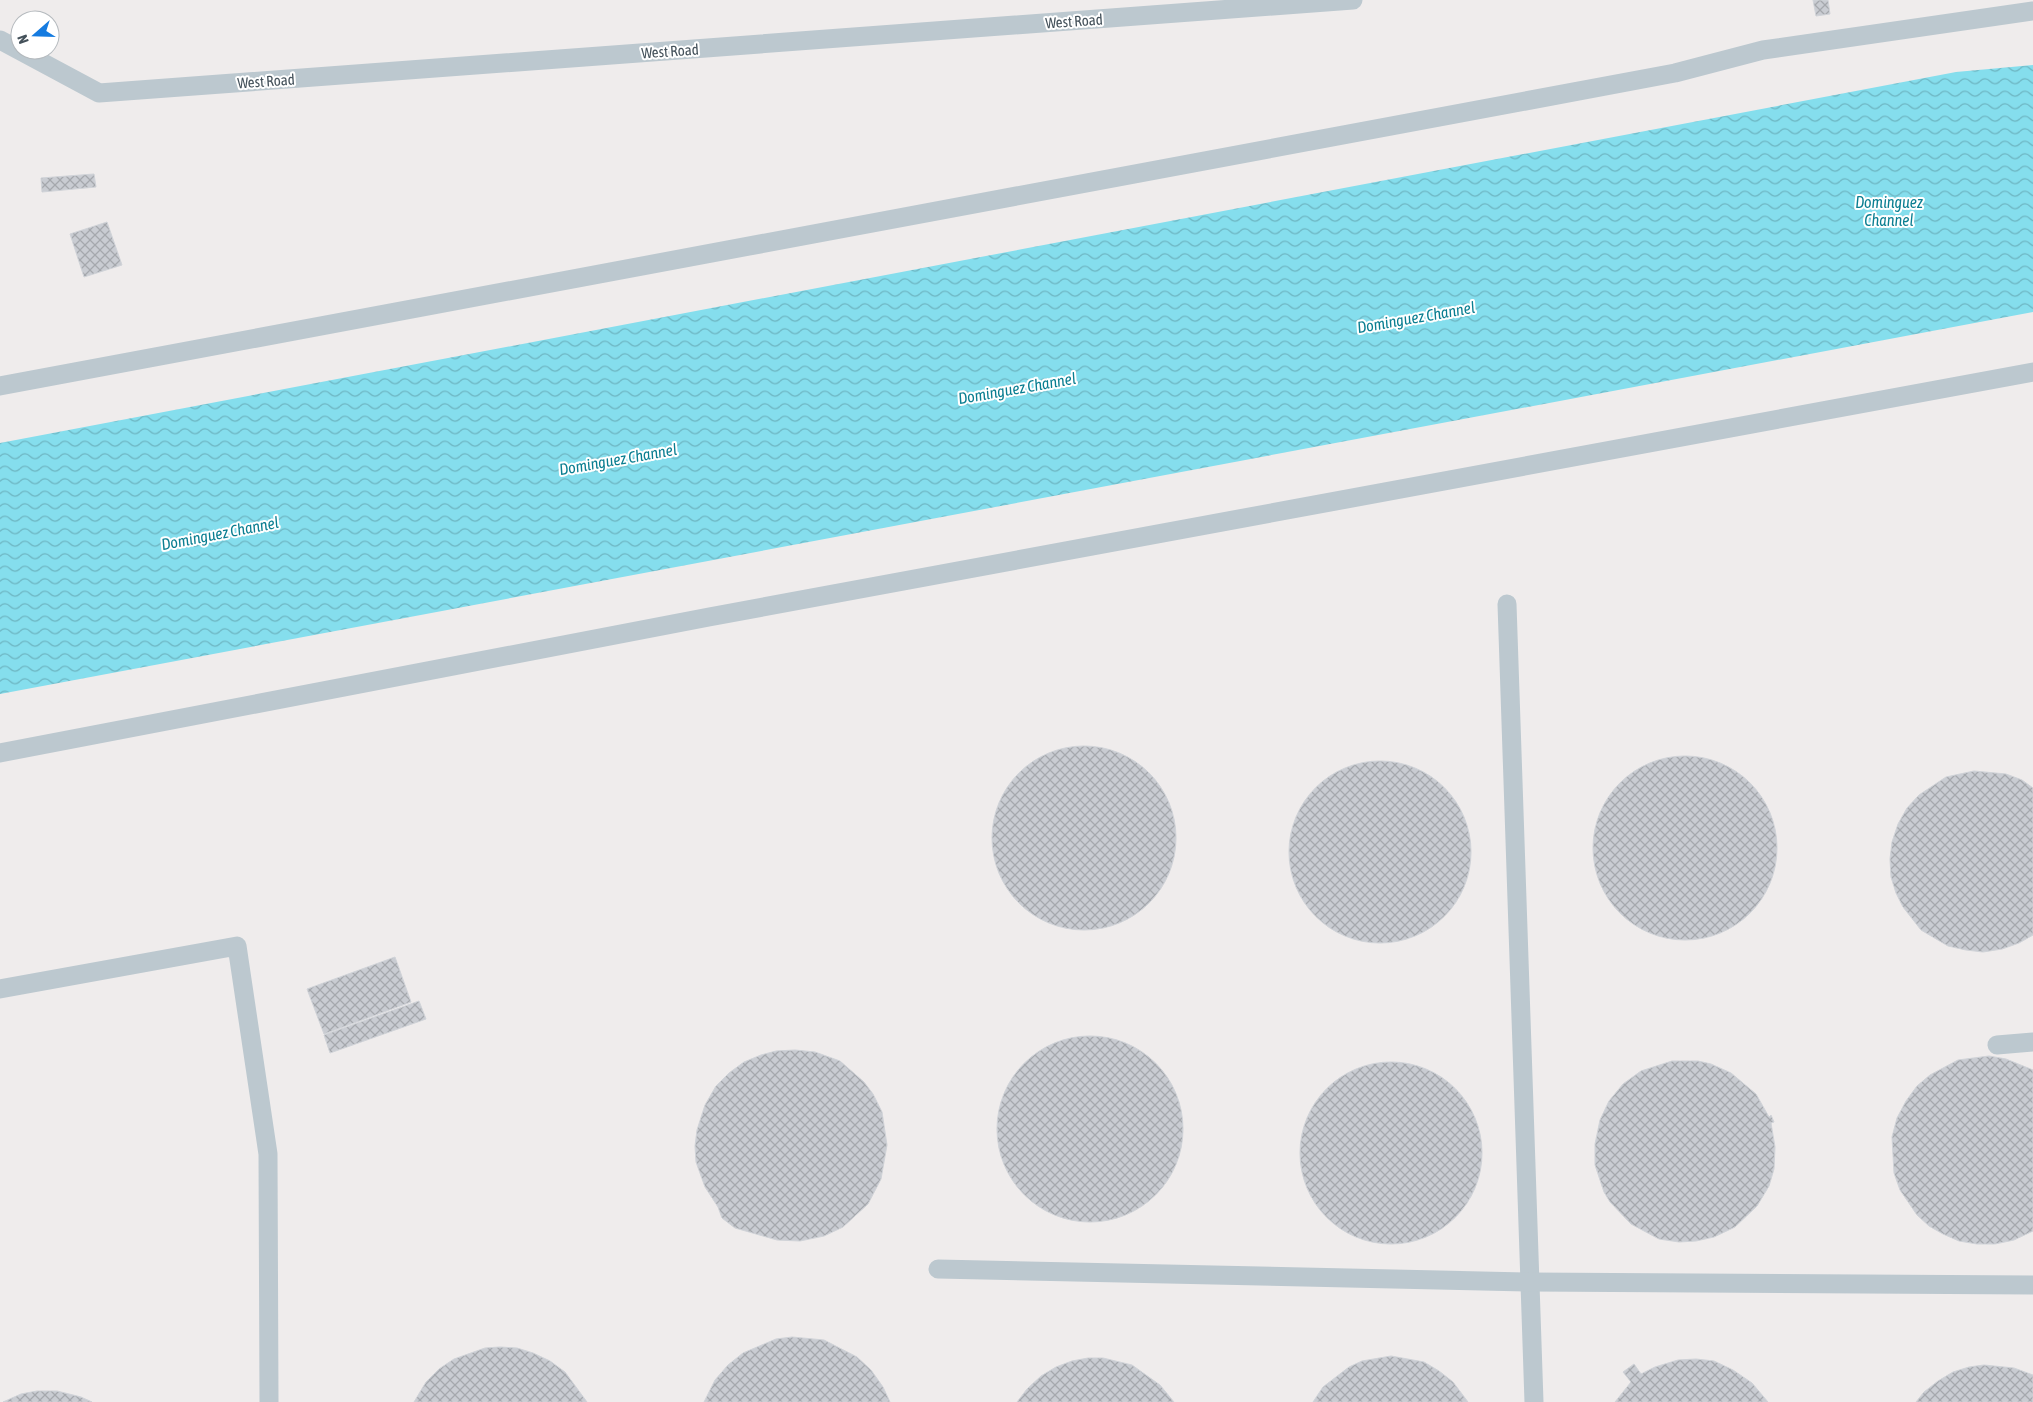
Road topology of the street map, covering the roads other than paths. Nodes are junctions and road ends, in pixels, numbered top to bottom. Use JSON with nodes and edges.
{"nodes":[{"id":1,"x":1353,"y":0,"type":"edge"},
{"id":2,"x":2033,"y":11,"type":"edge"},
{"id":3,"x":0,"y":40,"type":"edge"},
{"id":4,"x":2033,"y":372,"type":"edge"},
{"id":5,"x":0,"y":386,"type":"edge"},
{"id":6,"x":1507,"y":604,"type":"dead end"},
{"id":7,"x":0,"y":753,"type":"edge"},
{"id":8,"x":0,"y":989,"type":"edge"},
{"id":9,"x":2033,"y":1042,"type":"edge"},
{"id":10,"x":1997,"y":1045,"type":"dead end"},
{"id":11,"x":938,"y":1270,"type":"dead end"},
{"id":12,"x":1530,"y":1282,"type":"junction"},
{"id":13,"x":2033,"y":1285,"type":"edge"},
{"id":14,"x":269,"y":1402,"type":"edge"},
{"id":15,"x":1534,"y":1402,"type":"edge"}],
"edges":[{"from":1,"to":3,"type":"lane","name":"West Road"},
{"from":2,"to":5,"type":"lane"},
{"from":4,"to":7,"type":"lane"},
{"from":6,"to":12,"type":"lane"},
{"from":8,"to":14,"type":"lane"},
{"from":9,"to":10,"type":"lane"},
{"from":11,"to":12,"type":"lane"},
{"from":12,"to":13,"type":"lane"},
{"from":12,"to":15,"type":"lane"}]}
